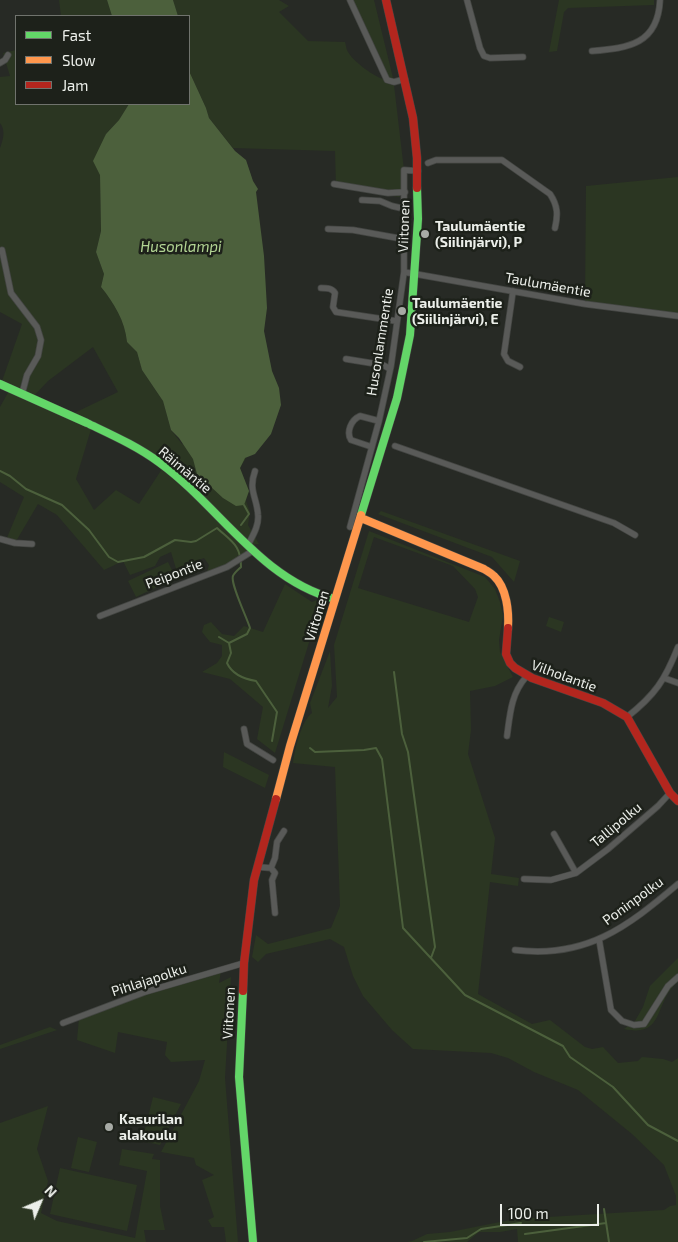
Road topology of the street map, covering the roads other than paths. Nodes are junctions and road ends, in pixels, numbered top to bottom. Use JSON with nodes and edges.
{"nodes":[{"id":1,"x":350,"y":0,"type":"edge"},
{"id":2,"x":386,"y":0,"type":"edge"},
{"id":3,"x":467,"y":0,"type":"edge"},
{"id":4,"x":660,"y":0,"type":"edge"},
{"id":5,"x":592,"y":52,"type":"dead end"},
{"id":6,"x":8,"y":55,"type":"dead end"},
{"id":7,"x":523,"y":56,"type":"dead end"},
{"id":8,"x":0,"y":63,"type":"edge"},
{"id":9,"x":405,"y":79,"type":"junction"},
{"id":10,"x":428,"y":163,"type":"dead end"},
{"id":11,"x":418,"y":171,"type":"junction"},
{"id":12,"x":334,"y":184,"type":"dead end"},
{"id":13,"x":405,"y":192,"type":"junction"},
{"id":14,"x":362,"y":200,"type":"dead end"},
{"id":15,"x":405,"y":209,"type":"junction"},
{"id":16,"x":555,"y":228,"type":"dead end"},
{"id":17,"x":328,"y":229,"type":"dead end"},
{"id":18,"x":404,"y":239,"type":"junction"},
{"id":19,"x":2,"y":250,"type":"dead end"},
{"id":20,"x":404,"y":272,"type":"junction"},
{"id":21,"x":415,"y":274,"type":"junction"},
{"id":22,"x":321,"y":288,"type":"dead end"},
{"id":23,"x":513,"y":291,"type":"junction"},
{"id":24,"x":678,"y":316,"type":"edge"},
{"id":25,"x":396,"y":322,"type":"junction"},
{"id":26,"x":346,"y":359,"type":"dead end"},
{"id":27,"x":520,"y":367,"type":"dead end"},
{"id":28,"x":390,"y":369,"type":"junction"},
{"id":29,"x":0,"y":384,"type":"edge"},
{"id":30,"x":22,"y":394,"type":"junction"},
{"id":31,"x":379,"y":421,"type":"junction"},
{"id":32,"x":395,"y":446,"type":"dead end"},
{"id":33,"x":372,"y":447,"type":"junction"},
{"id":34,"x":255,"y":471,"type":"dead end"},
{"id":35,"x":361,"y":518,"type":"junction"},
{"id":36,"x":350,"y":527,"type":"dead end"},
{"id":37,"x":635,"y":535,"type":"dead end"},
{"id":38,"x":0,"y":539,"type":"edge"},
{"id":39,"x":32,"y":544,"type":"dead end"},
{"id":40,"x":251,"y":547,"type":"junction"},
{"id":41,"x":335,"y":599,"type":"junction"},
{"id":42,"x":100,"y":616,"type":"dead end"},
{"id":43,"x":678,"y":647,"type":"edge"},
{"id":44,"x":526,"y":677,"type":"junction"},
{"id":45,"x":664,"y":678,"type":"junction"},
{"id":46,"x":678,"y":683,"type":"edge"},
{"id":47,"x":627,"y":717,"type":"junction"},
{"id":48,"x":244,"y":729,"type":"dead end"},
{"id":49,"x":507,"y":736,"type":"dead end"},
{"id":50,"x":273,"y":760,"type":"dead end"},
{"id":51,"x":670,"y":793,"type":"junction"},
{"id":52,"x":678,"y":801,"type":"edge"},
{"id":53,"x":284,"y":831,"type":"dead end"},
{"id":54,"x":554,"y":834,"type":"dead end"},
{"id":55,"x":258,"y":867,"type":"junction"},
{"id":56,"x":271,"y":868,"type":"junction"},
{"id":57,"x":576,"y":873,"type":"junction"},
{"id":58,"x":524,"y":879,"type":"dead end"},
{"id":59,"x":678,"y":884,"type":"edge"},
{"id":60,"x":275,"y":913,"type":"dead end"},
{"id":61,"x":599,"y":939,"type":"junction"},
{"id":62,"x":515,"y":950,"type":"dead end"},
{"id":63,"x":244,"y":964,"type":"junction"},
{"id":64,"x":678,"y":977,"type":"edge"},
{"id":65,"x":64,"y":1023,"type":"dead end"},
{"id":66,"x":253,"y":1242,"type":"edge"}],
"edges":[{"from":1,"to":9,"type":"street"},
{"from":2,"to":9,"type":"main road","name":"Viitonen"},
{"from":3,"to":7,"type":"street"},
{"from":4,"to":5,"type":"street"},
{"from":6,"to":8,"type":"street"},
{"from":9,"to":11,"type":"main road","name":"Viitonen"},
{"from":10,"to":16,"type":"street"},
{"from":11,"to":13,"type":"street","name":"Husonlammentie"},
{"from":11,"to":21,"type":"main road","name":"Viitonen"},
{"from":12,"to":13,"type":"street"},
{"from":13,"to":15,"type":"street","name":"Husonlammentie"},
{"from":14,"to":15,"type":"street"},
{"from":15,"to":18,"type":"street","name":"Husonlammentie"},
{"from":17,"to":18,"type":"street"},
{"from":18,"to":20,"type":"street","name":"Husonlammentie"},
{"from":19,"to":30,"type":"street"},
{"from":20,"to":21,"type":"street","name":"Taulumäentie"},
{"from":20,"to":25,"type":"street","name":"Husonlammentie"},
{"from":21,"to":23,"type":"street","name":"Taulumäentie"},
{"from":21,"to":35,"type":"main road","name":"Viitonen"},
{"from":22,"to":25,"type":"street"},
{"from":23,"to":24,"type":"street","name":"Taulumäentie"},
{"from":23,"to":27,"type":"street"},
{"from":25,"to":28,"type":"street","name":"Husonlammentie"},
{"from":26,"to":28,"type":"street"},
{"from":28,"to":31,"type":"street","name":"Husonlammentie"},
{"from":29,"to":30,"type":"main road","name":"Räimäntie"},
{"from":30,"to":40,"type":"main road","name":"Räimäntie"},
{"from":31,"to":33,"type":"street","name":"Husonlammentie"},
{"from":31,"to":33,"type":"street"},
{"from":32,"to":37,"type":"street"},
{"from":33,"to":36,"type":"street","name":"Husonlammentie"},
{"from":34,"to":40,"type":"street"},
{"from":35,"to":41,"type":"main road","name":"Viitonen"},
{"from":35,"to":44,"type":"main road","name":"Vilholantie"},
{"from":38,"to":39,"type":"street"},
{"from":40,"to":41,"type":"main road","name":"Räimäntie"},
{"from":40,"to":42,"type":"street","name":"Peipontie"},
{"from":41,"to":55,"type":"main road","name":"Viitonen"},
{"from":43,"to":45,"type":"street"},
{"from":44,"to":47,"type":"main road","name":"Vilholantie"},
{"from":44,"to":49,"type":"street"},
{"from":45,"to":46,"type":"street"},
{"from":45,"to":47,"type":"street"},
{"from":47,"to":51,"type":"main road"},
{"from":48,"to":50,"type":"street"},
{"from":51,"to":52,"type":"main road"},
{"from":51,"to":57,"type":"street","name":"Tallipolku"},
{"from":53,"to":56,"type":"street"},
{"from":54,"to":57,"type":"street"},
{"from":55,"to":56,"type":"street"},
{"from":55,"to":63,"type":"main road","name":"Viitonen"},
{"from":56,"to":60,"type":"street"},
{"from":57,"to":58,"type":"street","name":"Tallipolku"},
{"from":59,"to":61,"type":"street","name":"Poninpolku"},
{"from":61,"to":62,"type":"street","name":"Poninpolku"},
{"from":61,"to":64,"type":"street"},
{"from":63,"to":65,"type":"street","name":"Pihlajapolku"},
{"from":63,"to":66,"type":"main road","name":"Viitonen"}]}
